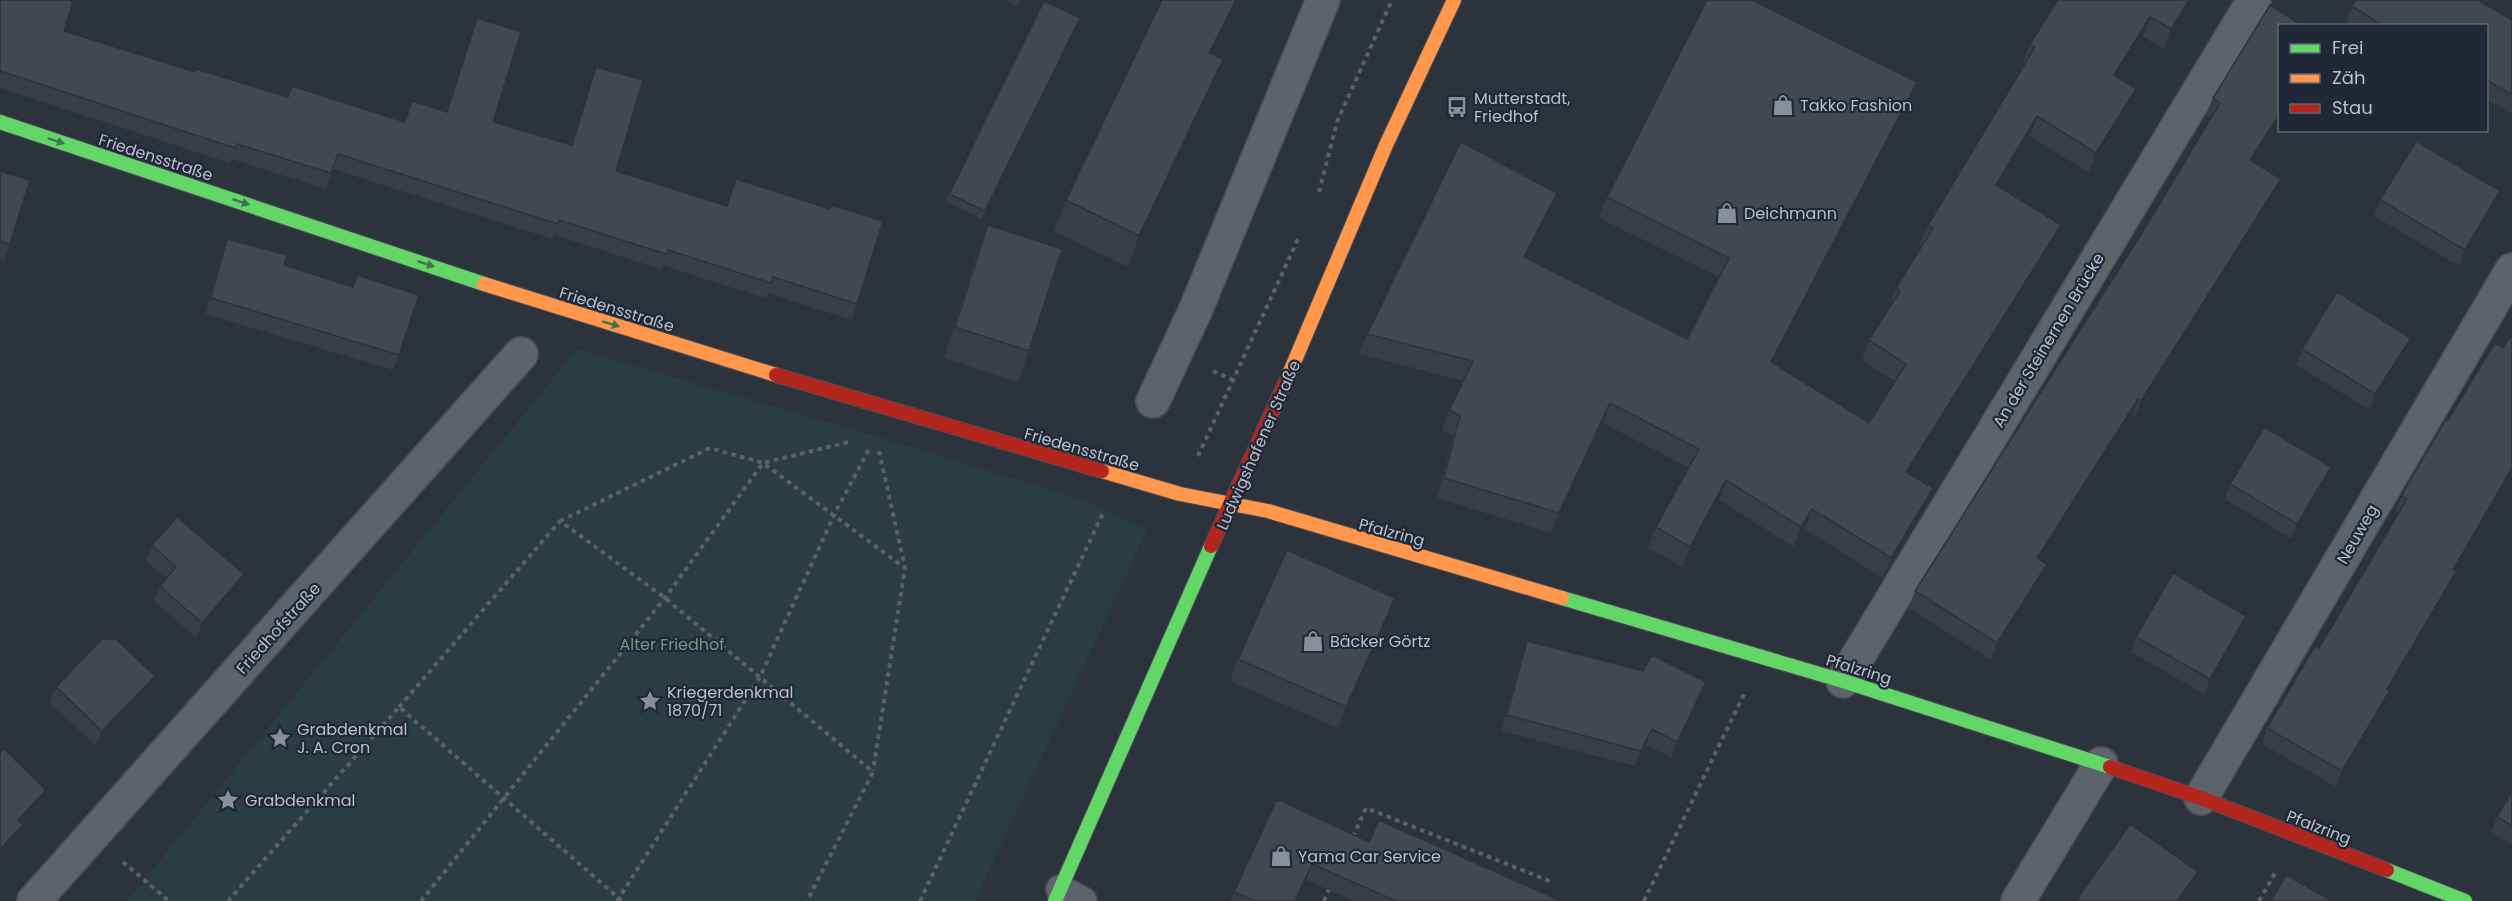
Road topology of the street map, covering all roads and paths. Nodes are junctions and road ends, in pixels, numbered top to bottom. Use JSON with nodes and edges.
{"nodes":[{"id":1,"x":1323,"y":0,"type":"edge"},
{"id":2,"x":1392,"y":0,"type":"edge"},
{"id":3,"x":1454,"y":0,"type":"edge"},
{"id":4,"x":2254,"y":0,"type":"edge"},
{"id":5,"x":0,"y":122,"type":"edge"},
{"id":6,"x":1317,"y":199,"type":"dead end"},
{"id":7,"x":1302,"y":231,"type":"dead end"},
{"id":8,"x":2512,"y":270,"type":"edge"},
{"id":9,"x":521,"y":354,"type":"dead end"},
{"id":10,"x":1154,"y":400,"type":"dead end"},
{"id":11,"x":892,"y":411,"type":"junction"},
{"id":12,"x":876,"y":435,"type":"junction"},
{"id":13,"x":763,"y":463,"type":"junction"},
{"id":14,"x":1120,"y":477,"type":"junction"},
{"id":15,"x":1180,"y":494,"type":"junction"},
{"id":16,"x":1232,"y":503,"type":"junction"},
{"id":17,"x":834,"y":515,"type":"junction"},
{"id":18,"x":560,"y":521,"type":"junction"},
{"id":19,"x":904,"y":568,"type":"junction"},
{"id":20,"x":665,"y":598,"type":"junction"},
{"id":21,"x":1762,"y":659,"type":"junction"},
{"id":22,"x":760,"y":677,"type":"junction"},
{"id":23,"x":1843,"y":681,"type":"junction"},
{"id":24,"x":399,"y":707,"type":"junction"},
{"id":25,"x":2101,"y":764,"type":"junction"},
{"id":26,"x":873,"y":772,"type":"junction"},
{"id":27,"x":505,"y":798,"type":"junction"},
{"id":28,"x":2202,"y":798,"type":"junction"},
{"id":29,"x":92,"y":838,"type":"junction"},
{"id":30,"x":1352,"y":839,"type":"edge"},
{"id":31,"x":1334,"y":880,"type":"edge"},
{"id":32,"x":1552,"y":882,"type":"dead end"},
{"id":33,"x":1066,"y":897,"type":"edge"},
{"id":34,"x":619,"y":900,"type":"edge"},
{"id":35,"x":34,"y":901,"type":"edge"},
{"id":36,"x":169,"y":901,"type":"edge"},
{"id":37,"x":228,"y":901,"type":"edge"},
{"id":38,"x":421,"y":901,"type":"edge"},
{"id":39,"x":807,"y":901,"type":"edge"},
{"id":40,"x":920,"y":901,"type":"edge"},
{"id":41,"x":1324,"y":901,"type":"edge"},
{"id":42,"x":1644,"y":901,"type":"edge"},
{"id":43,"x":2018,"y":901,"type":"edge"},
{"id":44,"x":2465,"y":901,"type":"edge"}],
"edges":[{"from":1,"to":10,"type":"street"},
{"from":2,"to":6,"type":"path"},
{"from":3,"to":16,"type":"street","name":"Ludwigshafener Straße"},
{"from":4,"to":23,"type":"street","name":"An der Steinernen Brücke"},
{"from":5,"to":11,"type":"street","name":"Friedensstraße","one_way":true},
{"from":7,"to":15,"type":"path"},
{"from":8,"to":28,"type":"street","name":"Neuweg"},
{"from":9,"to":29,"type":"street","name":"Friedhofstraße"},
{"from":11,"to":12,"type":"path"},
{"from":11,"to":14,"type":"street","name":"Friedensstraße"},
{"from":12,"to":13,"type":"path"},
{"from":12,"to":17,"type":"path"},
{"from":12,"to":19,"type":"path"},
{"from":13,"to":17,"type":"path"},
{"from":13,"to":18,"type":"path"},
{"from":13,"to":20,"type":"path"},
{"from":14,"to":15,"type":"street","name":"Friedensstraße"},
{"from":14,"to":40,"type":"path"},
{"from":15,"to":16,"type":"street","name":"Friedensstraße"},
{"from":16,"to":21,"type":"street","name":"Pfalzring"},
{"from":16,"to":33,"type":"street","name":"Ludwigshafener Straße"},
{"from":17,"to":19,"type":"path"},
{"from":17,"to":22,"type":"path"},
{"from":18,"to":20,"type":"path"},
{"from":18,"to":24,"type":"path"},
{"from":19,"to":26,"type":"path"},
{"from":20,"to":22,"type":"path"},
{"from":20,"to":27,"type":"path"},
{"from":21,"to":23,"type":"street","name":"Pfalzring"},
{"from":21,"to":42,"type":"path"},
{"from":22,"to":26,"type":"path"},
{"from":22,"to":34,"type":"path"},
{"from":23,"to":25,"type":"street","name":"Pfalzring"},
{"from":24,"to":27,"type":"path"},
{"from":24,"to":37,"type":"path"},
{"from":25,"to":28,"type":"street","name":"Pfalzring"},
{"from":25,"to":43,"type":"street"},
{"from":26,"to":39,"type":"path"},
{"from":27,"to":34,"type":"path"},
{"from":27,"to":38,"type":"path"},
{"from":28,"to":44,"type":"street","name":"Pfalzring"},
{"from":29,"to":35,"type":"street","name":"Friedhofstraße"},
{"from":29,"to":36,"type":"path"},
{"from":30,"to":32,"type":"path"},
{"from":31,"to":41,"type":"path"}]}
